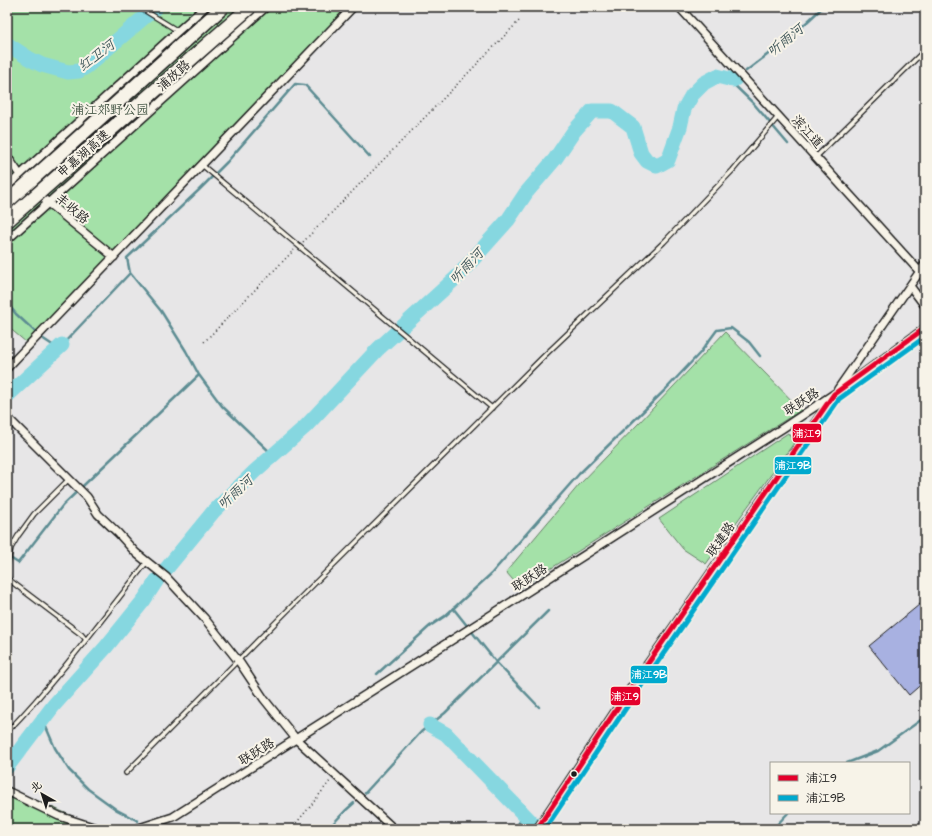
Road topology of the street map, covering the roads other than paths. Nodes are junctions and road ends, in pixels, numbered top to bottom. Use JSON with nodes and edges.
{"nodes":[{"id":1,"x":140,"y":7,"type":"edge"},
{"id":2,"x":205,"y":7,"type":"edge"},
{"id":3,"x":223,"y":7,"type":"edge"},
{"id":4,"x":250,"y":7,"type":"edge"},
{"id":5,"x":266,"y":7,"type":"edge"},
{"id":6,"x":353,"y":7,"type":"edge"},
{"id":7,"x":679,"y":7,"type":"edge"},
{"id":8,"x":178,"y":31,"type":"junction"},
{"id":9,"x":925,"y":50,"type":"edge"},
{"id":10,"x":778,"y":116,"type":"junction"},
{"id":11,"x":7,"y":156,"type":"edge"},
{"id":12,"x":815,"y":157,"type":"junction"},
{"id":13,"x":202,"y":165,"type":"junction"},
{"id":14,"x":20,"y":175,"type":"junction"},
{"id":15,"x":7,"y":187,"type":"edge"},
{"id":16,"x":7,"y":202,"type":"edge"},
{"id":17,"x":48,"y":203,"type":"junction"},
{"id":18,"x":7,"y":221,"type":"edge"},
{"id":19,"x":7,"y":240,"type":"edge"},
{"id":20,"x":114,"y":257,"type":"junction"},
{"id":21,"x":925,"y":264,"type":"edge"},
{"id":22,"x":920,"y":272,"type":"junction"},
{"id":23,"x":910,"y":286,"type":"junction"},
{"id":24,"x":925,"y":306,"type":"edge"},
{"id":25,"x":925,"y":328,"type":"edge"},
{"id":26,"x":7,"y":368,"type":"edge"},
{"id":27,"x":834,"y":394,"type":"junction"},
{"id":28,"x":492,"y":408,"type":"junction"},
{"id":29,"x":7,"y":417,"type":"edge"},
{"id":30,"x":70,"y":478,"type":"junction"},
{"id":31,"x":7,"y":545,"type":"edge"},
{"id":32,"x":11,"y":548,"type":"junction"},
{"id":33,"x":147,"y":562,"type":"junction"},
{"id":34,"x":7,"y":565,"type":"edge"},
{"id":35,"x":7,"y":574,"type":"edge"},
{"id":36,"x":86,"y":640,"type":"junction"},
{"id":37,"x":238,"y":660,"type":"junction"},
{"id":38,"x":7,"y":732,"type":"edge"},
{"id":39,"x":296,"y":739,"type":"junction"},
{"id":40,"x":126,"y":772,"type":"dead end"},
{"id":41,"x":7,"y":791,"type":"edge"},
{"id":42,"x":99,"y":829,"type":"edge"},
{"id":43,"x":136,"y":829,"type":"edge"},
{"id":44,"x":394,"y":829,"type":"edge"},
{"id":45,"x":538,"y":829,"type":"edge"}],
"edges":[{"from":1,"to":8,"type":"lane"},
{"from":2,"to":8,"type":"street"},
{"from":3,"to":16,"type":"highway","name":"申嘉湖高速","bridge":true},
{"from":4,"to":18,"type":"highway","name":"申嘉湖高速","bridge":true},
{"from":5,"to":17,"type":"street","name":"浦放路"},
{"from":6,"to":13,"type":"street"},
{"from":7,"to":10,"type":"street","name":"滨江道"},
{"from":8,"to":14,"type":"street"},
{"from":9,"to":12,"type":"lane"},
{"from":10,"to":12,"type":"street","name":"滨江道"},
{"from":10,"to":28,"type":"lane"},
{"from":11,"to":14,"type":"street","name":"丰收路"},
{"from":12,"to":22,"type":"street","name":"滨江道"},
{"from":13,"to":20,"type":"street"},
{"from":13,"to":28,"type":"lane"},
{"from":14,"to":15,"type":"street"},
{"from":14,"to":17,"type":"street","name":"丰收路"},
{"from":17,"to":19,"type":"street","name":"浦放路"},
{"from":17,"to":20,"type":"street","name":"丰收路"},
{"from":20,"to":26,"type":"street"},
{"from":21,"to":22,"type":"street","name":"联建路"},
{"from":22,"to":23,"type":"street","name":"联建路"},
{"from":23,"to":24,"type":"street"},
{"from":23,"to":27,"type":"street","name":"联建路"},
{"from":25,"to":27,"type":"street","name":"联跃路"},
{"from":27,"to":39,"type":"street","name":"联跃路"},
{"from":27,"to":45,"type":"street","name":"联建路"},
{"from":28,"to":37,"type":"lane"},
{"from":29,"to":30,"type":"street"},
{"from":30,"to":32,"type":"lane"},
{"from":30,"to":33,"type":"street"},
{"from":31,"to":32,"type":"lane"},
{"from":32,"to":34,"type":"lane"},
{"from":33,"to":36,"type":"lane"},
{"from":33,"to":37,"type":"street"},
{"from":35,"to":36,"type":"lane"},
{"from":36,"to":38,"type":"lane"},
{"from":37,"to":39,"type":"street"},
{"from":37,"to":40,"type":"lane"},
{"from":39,"to":43,"type":"street","name":"联跃路"},
{"from":39,"to":44,"type":"street"},
{"from":41,"to":42,"type":"street"}]}
